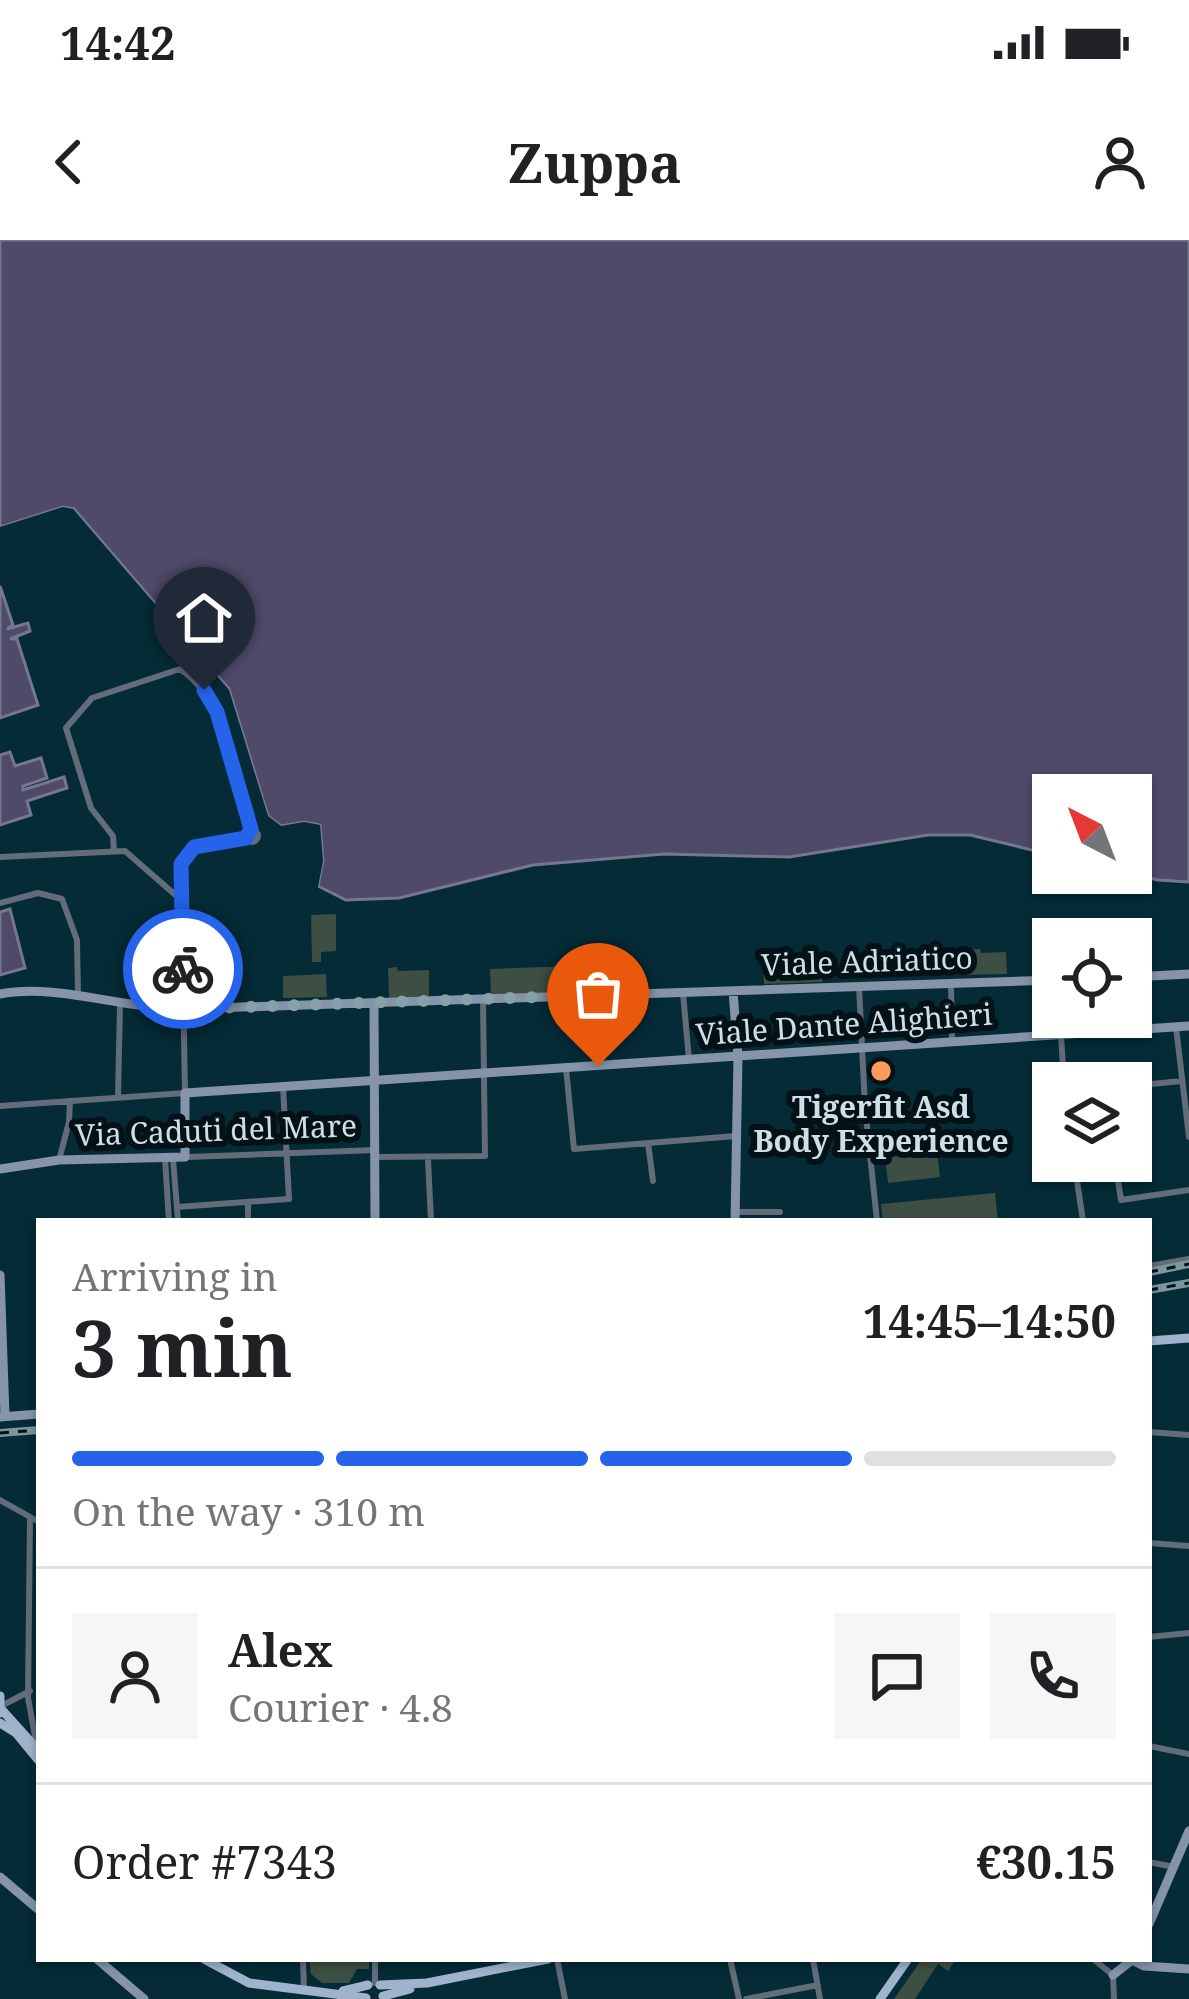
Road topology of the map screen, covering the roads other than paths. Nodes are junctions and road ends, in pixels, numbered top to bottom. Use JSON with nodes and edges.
{"nodes":[{"id":1,"x":114,"y":850,"type":"junction"},
{"id":2,"x":0,"y":857,"type":"edge"},
{"id":3,"x":180,"y":899,"type":"junction"},
{"id":4,"x":0,"y":903,"type":"edge"},
{"id":5,"x":1189,"y":974,"type":"edge"},
{"id":6,"x":1152,"y":976,"type":"edge"},
{"id":7,"x":1032,"y":981,"type":"edge"},
{"id":8,"x":951,"y":983,"type":"junction"},
{"id":9,"x":859,"y":986,"type":"junction"},
{"id":10,"x":748,"y":990,"type":"junction"},
{"id":11,"x":733,"y":991,"type":"junction"},
{"id":12,"x":683,"y":993,"type":"junction"},
{"id":13,"x":0,"y":994,"type":"edge"},
{"id":14,"x":598,"y":995,"type":"junction"},
{"id":15,"x":72,"y":998,"type":"junction"},
{"id":16,"x":483,"y":999,"type":"junction"},
{"id":17,"x":374,"y":1003,"type":"junction"},
{"id":18,"x":120,"y":1005,"type":"junction"},
{"id":19,"x":183,"y":1009,"type":"junction"},
{"id":20,"x":736,"y":1019,"type":"junction"},
{"id":21,"x":1176,"y":1027,"type":"junction"},
{"id":22,"x":1189,"y":1027,"type":"edge"},
{"id":23,"x":1152,"y":1029,"type":"edge"},
{"id":24,"x":1032,"y":1037,"type":"edge"},
{"id":25,"x":952,"y":1042,"type":"junction"},
{"id":26,"x":862,"y":1048,"type":"junction"},
{"id":27,"x":738,"y":1057,"type":"junction"},
{"id":28,"x":689,"y":1060,"type":"junction"},
{"id":29,"x":598,"y":1066,"type":"junction"},
{"id":30,"x":566,"y":1068,"type":"junction"},
{"id":31,"x":484,"y":1073,"type":"junction"},
{"id":32,"x":375,"y":1080,"type":"junction"},
{"id":33,"x":1182,"y":1081,"type":"junction"},
{"id":34,"x":1152,"y":1084,"type":"edge"},
{"id":35,"x":283,"y":1086,"type":"junction"},
{"id":36,"x":185,"y":1093,"type":"junction"},
{"id":37,"x":118,"y":1097,"type":"junction"},
{"id":38,"x":70,"y":1101,"type":"junction"},
{"id":39,"x":0,"y":1106,"type":"edge"},
{"id":40,"x":736,"y":1136,"type":"junction"},
{"id":41,"x":1189,"y":1137,"type":"edge"},
{"id":42,"x":648,"y":1142,"type":"junction"},
{"id":43,"x":375,"y":1153,"type":"junction"},
{"id":44,"x":286,"y":1154,"type":"junction"},
{"id":45,"x":174,"y":1157,"type":"junction"},
{"id":46,"x":428,"y":1157,"type":"junction"},
{"id":47,"x":59,"y":1160,"type":"junction"},
{"id":48,"x":0,"y":1169,"type":"edge"},
{"id":49,"x":652,"y":1181,"type":"dead end"},
{"id":50,"x":1077,"y":1182,"type":"edge"},
{"id":51,"x":1118,"y":1182,"type":"edge"},
{"id":52,"x":1189,"y":1190,"type":"edge"},
{"id":53,"x":248,"y":1204,"type":"junction"},
{"id":54,"x":177,"y":1208,"type":"junction"},
{"id":55,"x":780,"y":1211,"type":"dead end"},
{"id":56,"x":431,"y":1217,"type":"edge"},
{"id":57,"x":737,"y":1217,"type":"edge"},
{"id":58,"x":174,"y":1218,"type":"edge"},
{"id":59,"x":175,"y":1218,"type":"edge"},
{"id":60,"x":248,"y":1218,"type":"edge"},
{"id":61,"x":375,"y":1218,"type":"edge"},
{"id":62,"x":877,"y":1218,"type":"edge"},
{"id":63,"x":1083,"y":1218,"type":"edge"},
{"id":64,"x":1189,"y":1259,"type":"edge"},
{"id":65,"x":1152,"y":1265,"type":"edge"},
{"id":66,"x":0,"y":1275,"type":"edge"},
{"id":67,"x":1189,"y":1338,"type":"edge"},
{"id":68,"x":1152,"y":1341,"type":"edge"},
{"id":69,"x":36,"y":1414,"type":"edge"},
{"id":70,"x":2,"y":1417,"type":"edge"},
{"id":71,"x":1152,"y":1432,"type":"edge"},
{"id":72,"x":1189,"y":1435,"type":"edge"},
{"id":73,"x":0,"y":1500,"type":"edge"},
{"id":74,"x":35,"y":1520,"type":"edge"},
{"id":75,"x":1152,"y":1543,"type":"edge"},
{"id":76,"x":1189,"y":1546,"type":"edge"},
{"id":77,"x":1189,"y":1634,"type":"edge"},
{"id":78,"x":1152,"y":1637,"type":"edge"},
{"id":79,"x":34,"y":1674,"type":"edge"},
{"id":80,"x":30,"y":1691,"type":"junction"},
{"id":81,"x":1,"y":1706,"type":"edge"},
{"id":82,"x":0,"y":1723,"type":"edge"},
{"id":83,"x":36,"y":1741,"type":"edge"},
{"id":84,"x":1152,"y":1747,"type":"edge"},
{"id":85,"x":36,"y":1748,"type":"edge"},
{"id":86,"x":1189,"y":1754,"type":"edge"},
{"id":87,"x":36,"y":1756,"type":"edge"},
{"id":88,"x":1189,"y":1831,"type":"edge"},
{"id":89,"x":1152,"y":1863,"type":"edge"},
{"id":90,"x":1174,"y":1867,"type":"junction"},
{"id":91,"x":0,"y":1877,"type":"edge"},
{"id":92,"x":36,"y":1907,"type":"edge"},
{"id":93,"x":1152,"y":1917,"type":"edge"},
{"id":94,"x":101,"y":1962,"type":"edge"},
{"id":95,"x":209,"y":1962,"type":"edge"},
{"id":96,"x":303,"y":1962,"type":"edge"},
{"id":97,"x":375,"y":1962,"type":"edge"},
{"id":98,"x":537,"y":1962,"type":"edge"},
{"id":99,"x":554,"y":1962,"type":"edge"},
{"id":100,"x":731,"y":1962,"type":"edge"},
{"id":101,"x":814,"y":1962,"type":"edge"},
{"id":102,"x":906,"y":1962,"type":"edge"},
{"id":103,"x":1097,"y":1962,"type":"edge"},
{"id":104,"x":1129,"y":1962,"type":"edge"},
{"id":105,"x":1136,"y":1962,"type":"edge"},
{"id":106,"x":1189,"y":1969,"type":"edge"},
{"id":107,"x":1113,"y":1975,"type":"junction"},
{"id":108,"x":818,"y":1984,"type":"junction"},
{"id":109,"x":304,"y":1991,"type":"junction"},
{"id":110,"x":379,"y":1992,"type":"edge"},
{"id":111,"x":332,"y":1993,"type":"junction"},
{"id":112,"x":366,"y":1998,"type":"edge"},
{"id":113,"x":144,"y":1999,"type":"edge"},
{"id":114,"x":565,"y":1999,"type":"edge"},
{"id":115,"x":742,"y":1999,"type":"edge"},
{"id":116,"x":820,"y":1999,"type":"edge"},
{"id":117,"x":880,"y":1999,"type":"edge"},
{"id":118,"x":1114,"y":1999,"type":"edge"}],
"edges":[{"from":1,"to":2,"type":"street"},
{"from":1,"to":3,"type":"street"},
{"from":1,"to":3,"type":"street"},
{"from":3,"to":19,"type":"street"},
{"from":4,"to":15,"type":"street"},
{"from":5,"to":6,"type":"street"},
{"from":7,"to":8,"type":"street","name":"Viale Adriatico"},
{"from":8,"to":9,"type":"street","name":"Viale Adriatico"},
{"from":8,"to":25,"type":"street"},
{"from":9,"to":10,"type":"street","name":"Viale Adriatico"},
{"from":9,"to":26,"type":"street"},
{"from":10,"to":11,"type":"street","name":"Viale Adriatico"},
{"from":10,"to":20,"type":"street"},
{"from":11,"to":12,"type":"street","name":"Viale Adriatico"},
{"from":11,"to":20,"type":"street"},
{"from":12,"to":14,"type":"street","name":"Viale Adriatico"},
{"from":12,"to":28,"type":"street"},
{"from":13,"to":15,"type":"street","name":"Viale Adriatico"},
{"from":14,"to":16,"type":"street","name":"Viale Adriatico"},
{"from":14,"to":29,"type":"street"},
{"from":15,"to":18,"type":"street","name":"Viale Adriatico"},
{"from":16,"to":17,"type":"street","name":"Viale Adriatico"},
{"from":16,"to":31,"type":"street"},
{"from":17,"to":19,"type":"street","name":"Viale Adriatico"},
{"from":17,"to":32,"type":"street"},
{"from":18,"to":19,"type":"street","name":"Viale Adriatico"},
{"from":18,"to":37,"type":"street"},
{"from":19,"to":36,"type":"street"},
{"from":20,"to":27,"type":"street"},
{"from":21,"to":22,"type":"street","name":"Viale Dante Alighieri"},
{"from":21,"to":23,"type":"street","name":"Viale Dante Alighieri"},
{"from":21,"to":33,"type":"street"},
{"from":24,"to":25,"type":"street","name":"Viale Dante Alighieri"},
{"from":25,"to":26,"type":"street","name":"Viale Dante Alighieri"},
{"from":26,"to":27,"type":"street","name":"Viale Dante Alighieri"},
{"from":26,"to":62,"type":"street"},
{"from":27,"to":28,"type":"street","name":"Viale Dante Alighieri"},
{"from":27,"to":40,"type":"street"},
{"from":28,"to":29,"type":"street","name":"Viale Dante Alighieri"},
{"from":29,"to":30,"type":"street","name":"Viale Dante Alighieri"},
{"from":30,"to":31,"type":"street","name":"Viale Dante Alighieri"},
{"from":30,"to":42,"type":"street"},
{"from":31,"to":32,"type":"street","name":"Viale Dante Alighieri"},
{"from":31,"to":46,"type":"street","name":"Via Caduti del Mare"},
{"from":32,"to":35,"type":"street","name":"Viale Dante Alighieri"},
{"from":32,"to":43,"type":"street"},
{"from":33,"to":34,"type":"street"},
{"from":33,"to":41,"type":"street"},
{"from":35,"to":36,"type":"street","name":"Viale Dante Alighieri"},
{"from":35,"to":44,"type":"street"},
{"from":36,"to":37,"type":"street","name":"Viale Dante Alighieri"},
{"from":36,"to":45,"type":"street"},
{"from":37,"to":38,"type":"street","name":"Viale Dante Alighieri"},
{"from":38,"to":39,"type":"street","name":"Viale Dante Alighieri"},
{"from":38,"to":47,"type":"street","name":"Via Caduti del Mare"},
{"from":40,"to":42,"type":"street"},
{"from":40,"to":57,"type":"street"},
{"from":42,"to":49,"type":"street"},
{"from":43,"to":44,"type":"street","name":"Via Caduti del Mare"},
{"from":43,"to":46,"type":"street","name":"Via Caduti del Mare"},
{"from":43,"to":61,"type":"street"},
{"from":44,"to":45,"type":"street","name":"Via Caduti del Mare"},
{"from":44,"to":53,"type":"street"},
{"from":45,"to":47,"type":"street","name":"Via Caduti del Mare"},
{"from":45,"to":54,"type":"street"},
{"from":45,"to":58,"type":"street"},
{"from":46,"to":56,"type":"street"},
{"from":47,"to":48,"type":"street","name":"Via Caduti del Mare"},
{"from":50,"to":63,"type":"street"},
{"from":51,"to":52,"type":"street"},
{"from":53,"to":54,"type":"street"},
{"from":53,"to":60,"type":"street"},
{"from":54,"to":59,"type":"street"},
{"from":55,"to":57,"type":"street"},
{"from":64,"to":65,"type":"street"},
{"from":66,"to":70,"type":"street"},
{"from":67,"to":68,"type":"main road"},
{"from":69,"to":70,"type":"street"},
{"from":71,"to":72,"type":"street"},
{"from":73,"to":74,"type":"street"},
{"from":74,"to":79,"type":"street"},
{"from":75,"to":76,"type":"street"},
{"from":77,"to":78,"type":"street"},
{"from":79,"to":80,"type":"street"},
{"from":80,"to":81,"type":"street"},
{"from":80,"to":83,"type":"street"},
{"from":81,"to":85,"type":"main road"},
{"from":82,"to":87,"type":"main road"},
{"from":84,"to":86,"type":"street"},
{"from":88,"to":90,"type":"street"},
{"from":89,"to":90,"type":"street"},
{"from":90,"to":93,"type":"street"},
{"from":91,"to":92,"type":"street"},
{"from":94,"to":113,"type":"street"},
{"from":95,"to":109,"type":"main road"},
{"from":96,"to":109,"type":"street"},
{"from":97,"to":110,"type":"street"},
{"from":98,"to":110,"type":"main road"},
{"from":99,"to":114,"type":"street"},
{"from":100,"to":115,"type":"street"},
{"from":101,"to":108,"type":"street"},
{"from":102,"to":117,"type":"main road"},
{"from":103,"to":107,"type":"street"},
{"from":104,"to":107,"type":"street"},
{"from":105,"to":106,"type":"street"},
{"from":107,"to":118,"type":"street"},
{"from":108,"to":115,"type":"street"},
{"from":108,"to":116,"type":"street"},
{"from":109,"to":111,"type":"main road"},
{"from":110,"to":111,"type":"main road"},
{"from":110,"to":112,"type":"main road"},
{"from":111,"to":112,"type":"main road"}]}
